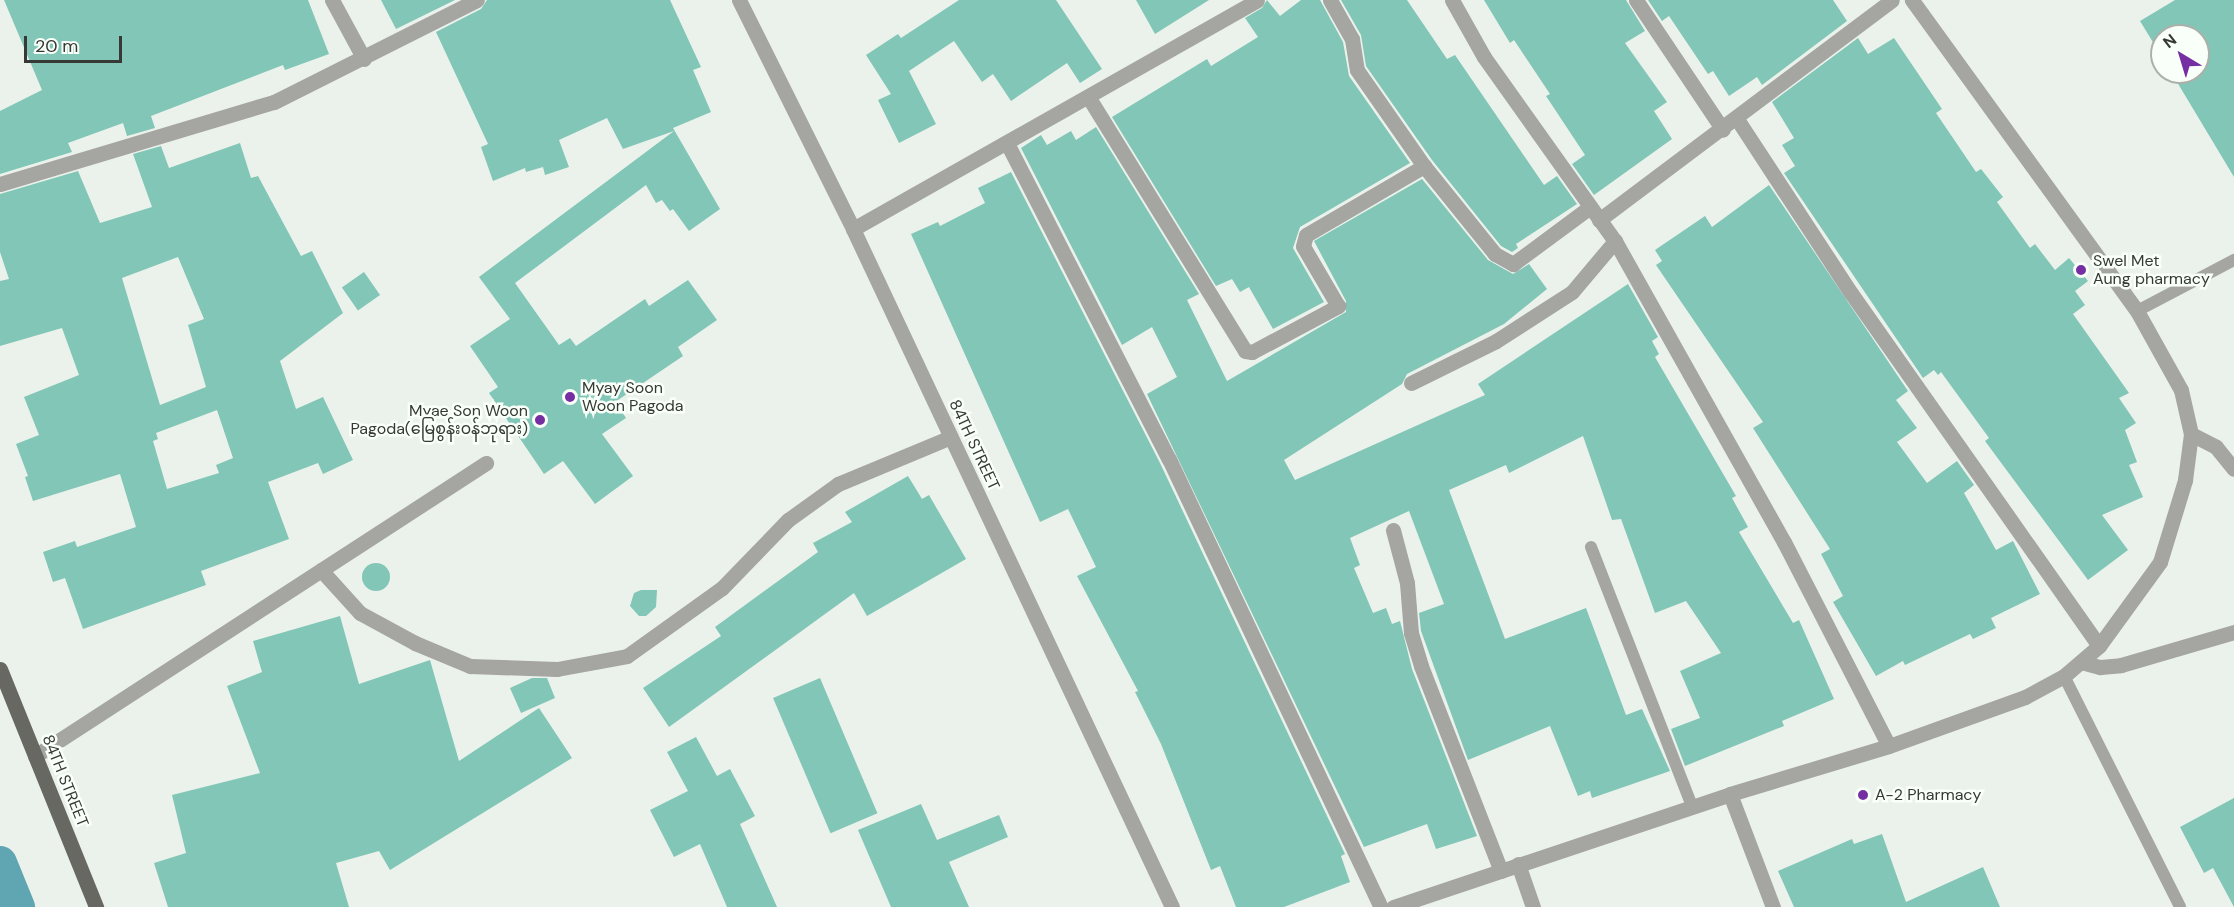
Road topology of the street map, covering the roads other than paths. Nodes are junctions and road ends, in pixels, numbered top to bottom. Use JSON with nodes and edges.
{"nodes":[{"id":1,"x":332,"y":0,"type":"edge"},
{"id":2,"x":477,"y":0,"type":"edge"},
{"id":3,"x":739,"y":0,"type":"edge"},
{"id":4,"x":1257,"y":0,"type":"edge"},
{"id":5,"x":1330,"y":0,"type":"edge"},
{"id":6,"x":1452,"y":0,"type":"edge"},
{"id":7,"x":1636,"y":0,"type":"edge"},
{"id":8,"x":1892,"y":0,"type":"edge"},
{"id":9,"x":1912,"y":0,"type":"edge"},
{"id":10,"x":364,"y":59,"type":"junction"},
{"id":11,"x":1089,"y":98,"type":"junction"},
{"id":12,"x":1737,"y":119,"type":"junction"},
{"id":13,"x":1723,"y":130,"type":"junction"},
{"id":14,"x":1007,"y":143,"type":"junction"},
{"id":15,"x":1424,"y":166,"type":"junction"},
{"id":16,"x":0,"y":184,"type":"edge"},
{"id":17,"x":1590,"y":207,"type":"junction"},
{"id":18,"x":1599,"y":220,"type":"junction"},
{"id":19,"x":853,"y":229,"type":"junction"},
{"id":20,"x":1615,"y":241,"type":"junction"},
{"id":21,"x":2234,"y":260,"type":"edge"},
{"id":22,"x":2137,"y":311,"type":"junction"},
{"id":23,"x":1411,"y":383,"type":"dead end"},
{"id":24,"x":2191,"y":434,"type":"junction"},
{"id":25,"x":951,"y":437,"type":"junction"},
{"id":26,"x":486,"y":463,"type":"dead end"},
{"id":27,"x":2234,"y":469,"type":"edge"},
{"id":28,"x":1393,"y":530,"type":"dead end"},
{"id":29,"x":1591,"y":547,"type":"dead end"},
{"id":30,"x":321,"y":570,"type":"junction"},
{"id":31,"x":2234,"y":632,"type":"edge"},
{"id":32,"x":2099,"y":646,"type":"junction"},
{"id":33,"x":2080,"y":662,"type":"junction"},
{"id":34,"x":0,"y":669,"type":"edge"},
{"id":35,"x":2064,"y":676,"type":"junction"},
{"id":36,"x":1889,"y":746,"type":"junction"},
{"id":37,"x":35,"y":756,"type":"junction"},
{"id":38,"x":1730,"y":794,"type":"junction"},
{"id":39,"x":1692,"y":806,"type":"junction"},
{"id":40,"x":1518,"y":864,"type":"junction"},
{"id":41,"x":1501,"y":871,"type":"junction"},
{"id":42,"x":96,"y":907,"type":"edge"},
{"id":43,"x":1172,"y":907,"type":"edge"},
{"id":44,"x":1381,"y":907,"type":"edge"},
{"id":45,"x":1393,"y":907,"type":"edge"},
{"id":46,"x":1533,"y":907,"type":"edge"},
{"id":47,"x":1773,"y":907,"type":"edge"},
{"id":48,"x":2180,"y":907,"type":"edge"}],
"edges":[{"from":1,"to":10,"type":"street"},
{"from":2,"to":10,"type":"street"},
{"from":3,"to":19,"type":"street","name":"84TH STREET"},
{"from":4,"to":11,"type":"street"},
{"from":5,"to":15,"type":"street"},
{"from":6,"to":17,"type":"street"},
{"from":7,"to":13,"type":"street"},
{"from":8,"to":12,"type":"street"},
{"from":9,"to":22,"type":"street"},
{"from":10,"to":16,"type":"street"},
{"from":11,"to":14,"type":"street"},
{"from":11,"to":15,"type":"street"},
{"from":12,"to":13,"type":"street"},
{"from":12,"to":32,"type":"street"},
{"from":13,"to":18,"type":"street"},
{"from":14,"to":19,"type":"street"},
{"from":14,"to":44,"type":"street"},
{"from":15,"to":17,"type":"street"},
{"from":17,"to":18,"type":"street"},
{"from":18,"to":20,"type":"street"},
{"from":19,"to":25,"type":"street","name":"84TH STREET"},
{"from":20,"to":23,"type":"street"},
{"from":20,"to":36,"type":"street"},
{"from":21,"to":22,"type":"lane"},
{"from":22,"to":24,"type":"street"},
{"from":24,"to":27,"type":"street"},
{"from":24,"to":32,"type":"street"},
{"from":25,"to":30,"type":"street"},
{"from":25,"to":43,"type":"street","name":"84TH STREET"},
{"from":26,"to":30,"type":"street"},
{"from":28,"to":41,"type":"street"},
{"from":29,"to":39,"type":"lane"},
{"from":30,"to":37,"type":"street"},
{"from":31,"to":33,"type":"street"},
{"from":32,"to":33,"type":"street"},
{"from":33,"to":35,"type":"street"},
{"from":34,"to":37,"type":"main road","name":"84TH STREET"},
{"from":35,"to":36,"type":"street"},
{"from":35,"to":48,"type":"lane"},
{"from":36,"to":38,"type":"street"},
{"from":37,"to":42,"type":"main road","name":"84TH STREET"},
{"from":38,"to":39,"type":"street"},
{"from":38,"to":47,"type":"street"},
{"from":39,"to":40,"type":"street"},
{"from":40,"to":41,"type":"street"},
{"from":40,"to":46,"type":"street"},
{"from":41,"to":45,"type":"street"}]}
